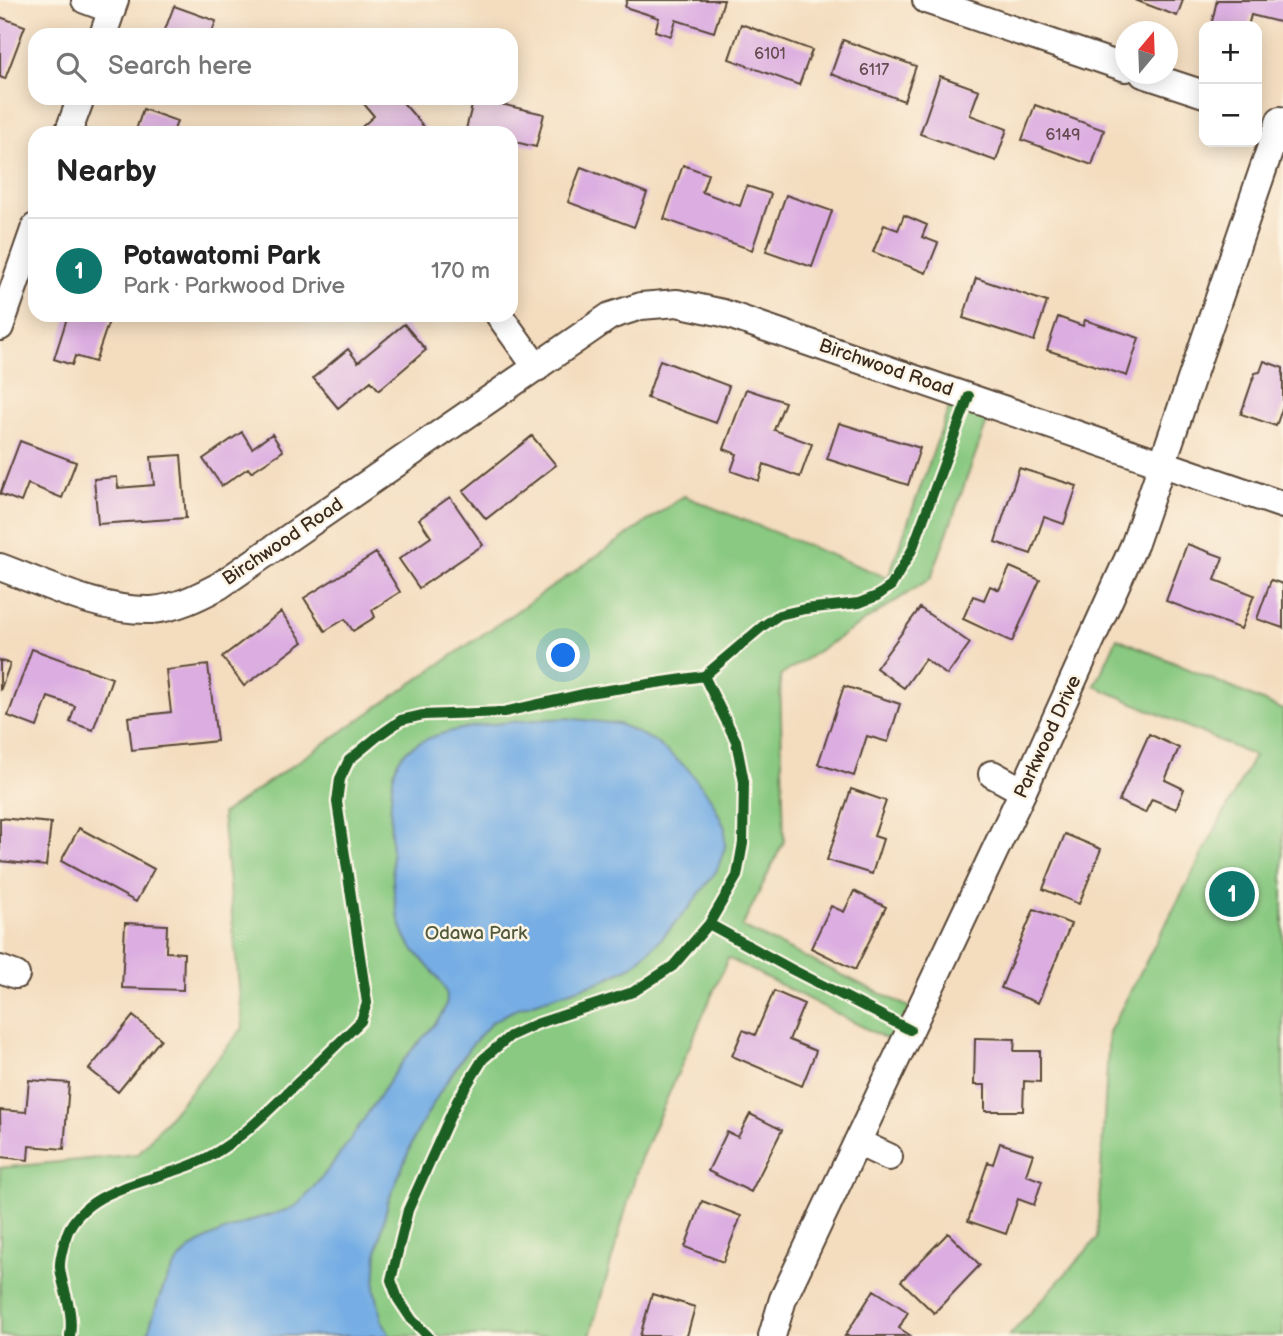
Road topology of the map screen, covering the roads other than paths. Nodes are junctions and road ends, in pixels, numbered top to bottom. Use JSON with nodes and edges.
{"nodes":[{"id":1,"x":85,"y":0,"type":"edge"},
{"id":2,"x":926,"y":0,"type":"edge"},
{"id":3,"x":113,"y":5,"type":"edge"},
{"id":4,"x":105,"y":28,"type":"edge"},
{"id":5,"x":1115,"y":65,"type":"edge"},
{"id":6,"x":1174,"y":84,"type":"edge"},
{"id":7,"x":1199,"y":92,"type":"edge"},
{"id":8,"x":78,"y":105,"type":"edge"},
{"id":9,"x":1273,"y":118,"type":"edge"},
{"id":10,"x":70,"y":126,"type":"edge"},
{"id":11,"x":28,"y":248,"type":"edge"},
{"id":12,"x":504,"y":322,"type":"edge"},
{"id":13,"x":0,"y":327,"type":"edge"},
{"id":14,"x":537,"y":368,"type":"junction"},
{"id":15,"x":1162,"y":462,"type":"junction"},
{"id":16,"x":1283,"y":505,"type":"edge"},
{"id":17,"x":0,"y":567,"type":"edge"},
{"id":18,"x":992,"y":774,"type":"dead end"},
{"id":19,"x":1023,"y":791,"type":"junction"},
{"id":20,"x":857,"y":1142,"type":"junction"},
{"id":21,"x":889,"y":1157,"type":"dead end"},
{"id":22,"x":772,"y":1336,"type":"edge"}],
"edges":[{"from":1,"to":3,"type":"street"},
{"from":2,"to":5,"type":"street"},
{"from":3,"to":4,"type":"street"},
{"from":6,"to":7,"type":"street"},
{"from":8,"to":10,"type":"street"},
{"from":9,"to":15,"type":"street","name":"Parkwood Drive"},
{"from":11,"to":13,"type":"street"},
{"from":12,"to":14,"type":"street"},
{"from":14,"to":15,"type":"street","name":"Birchwood Road"},
{"from":14,"to":17,"type":"street","name":"Birchwood Road"},
{"from":15,"to":16,"type":"street","name":"Birchwood Road"},
{"from":15,"to":19,"type":"street","name":"Parkwood Drive"},
{"from":18,"to":19,"type":"street"},
{"from":19,"to":20,"type":"street","name":"Parkwood Drive"},
{"from":20,"to":21,"type":"street"},
{"from":20,"to":22,"type":"street","name":"Parkwood Drive"}]}
